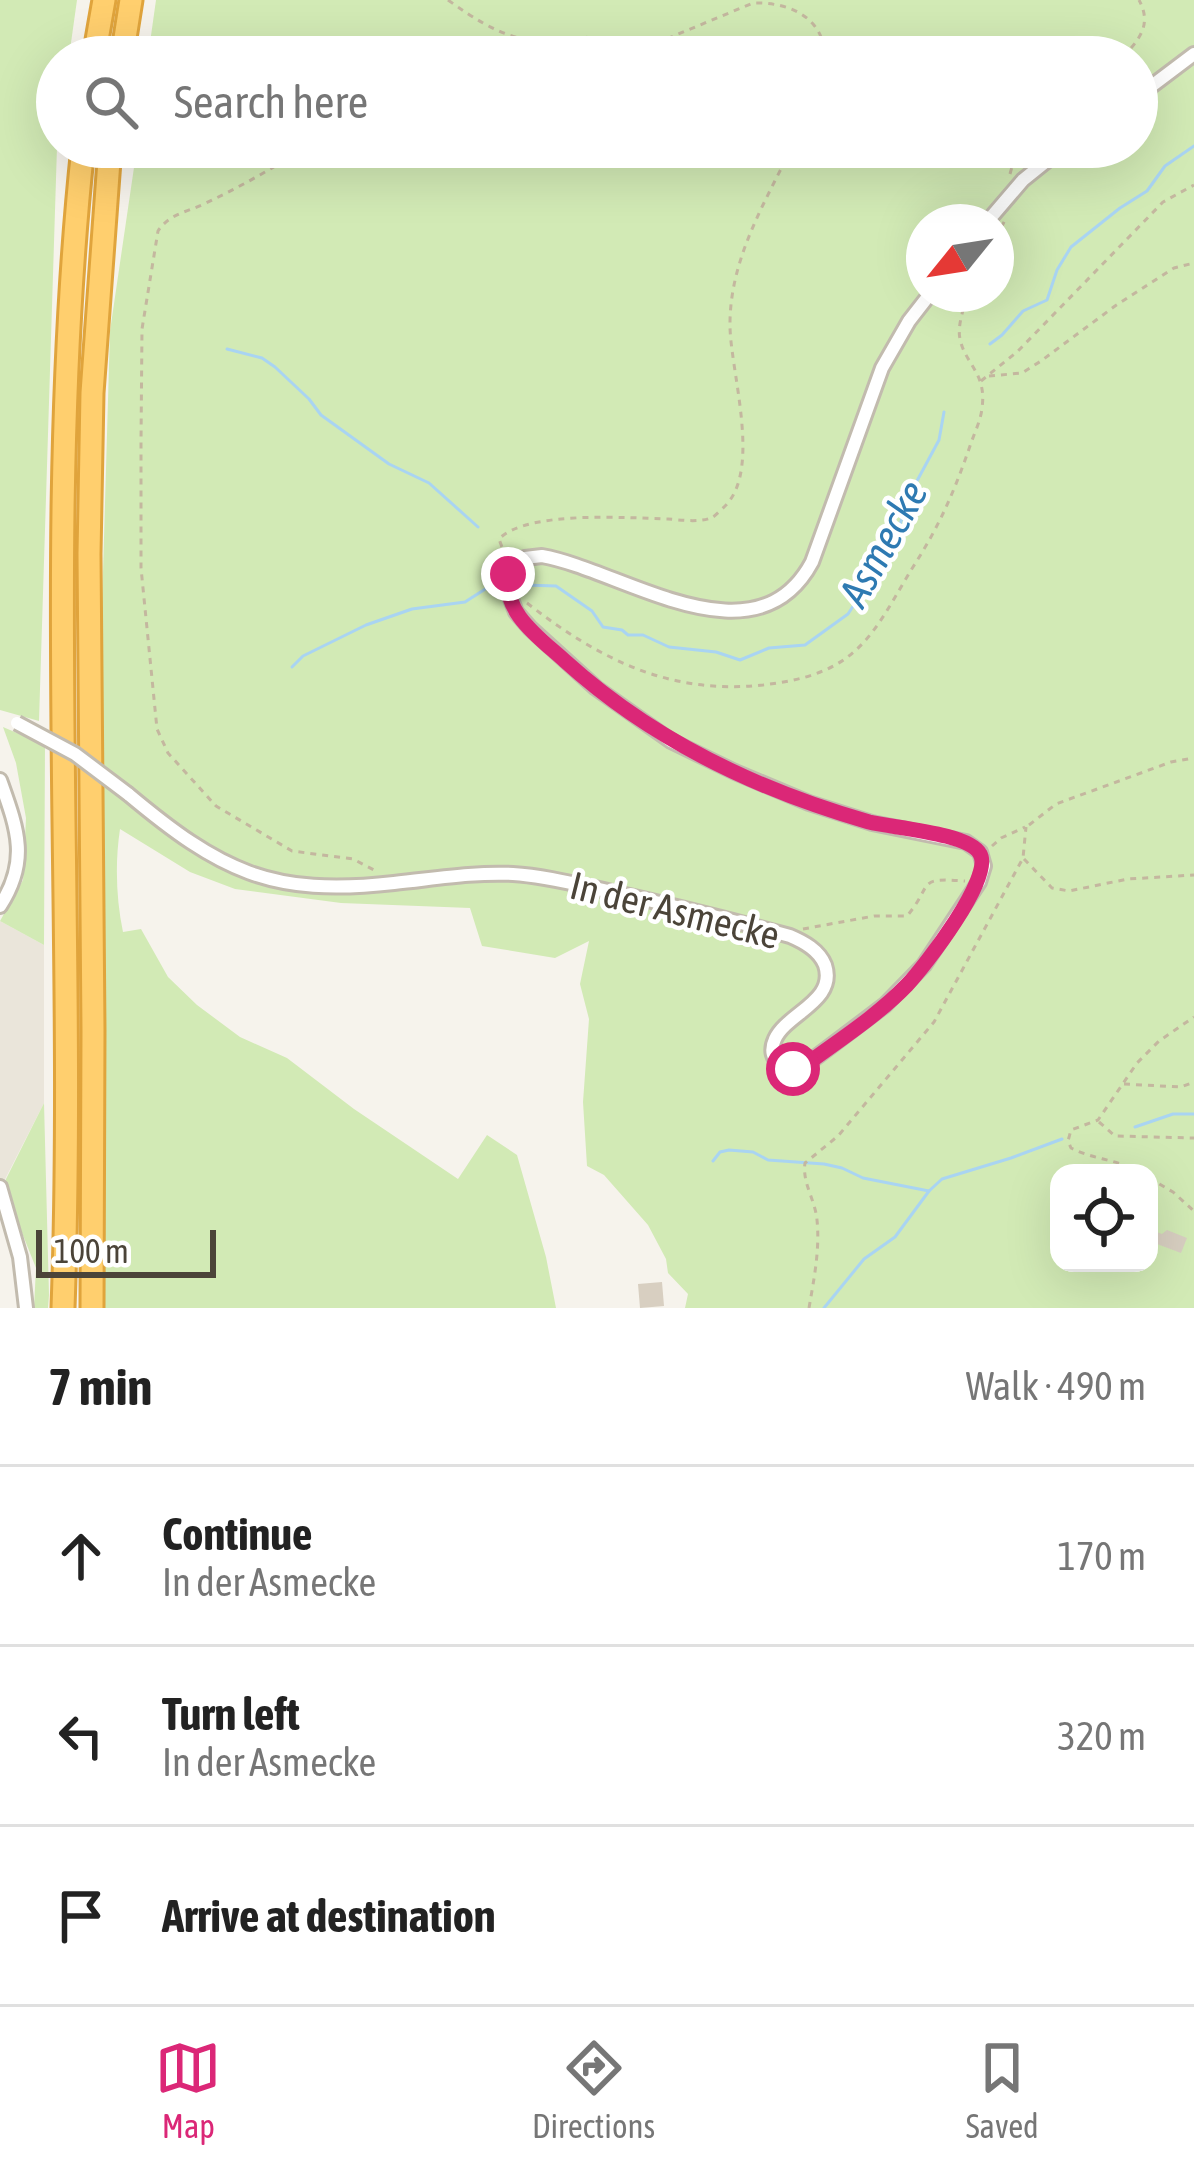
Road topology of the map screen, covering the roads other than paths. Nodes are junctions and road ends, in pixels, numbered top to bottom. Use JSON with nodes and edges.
{"nodes":[{"id":1,"x":104,"y":0,"type":"edge"},
{"id":2,"x":131,"y":0,"type":"edge"},
{"id":3,"x":98,"y":36,"type":"edge"},
{"id":4,"x":125,"y":36,"type":"edge"},
{"id":5,"x":1194,"y":54,"type":"edge"},
{"id":6,"x":1158,"y":81,"type":"edge"},
{"id":7,"x":81,"y":168,"type":"edge"},
{"id":8,"x":108,"y":168,"type":"edge"},
{"id":9,"x":1039,"y":168,"type":"edge"},
{"id":10,"x":1001,"y":204,"type":"edge"},
{"id":11,"x":916,"y":312,"type":"edge"},
{"id":12,"x":0,"y":718,"type":"edge"},
{"id":13,"x":0,"y":780,"type":"edge"},
{"id":14,"x":0,"y":907,"type":"edge"},
{"id":15,"x":0,"y":1187,"type":"edge"},
{"id":16,"x":26,"y":1308,"type":"edge"},
{"id":17,"x":63,"y":1308,"type":"edge"},
{"id":18,"x":92,"y":1308,"type":"edge"}],
"edges":[{"from":1,"to":3,"type":"highway"},
{"from":2,"to":4,"type":"highway"},
{"from":5,"to":6,"type":"street"},
{"from":7,"to":17,"type":"highway"},
{"from":8,"to":18,"type":"highway"},
{"from":9,"to":10,"type":"street"},
{"from":11,"to":12,"type":"street","name":"In der Asmecke","bridge":true},
{"from":13,"to":14,"type":"street"},
{"from":15,"to":16,"type":"street"}]}
